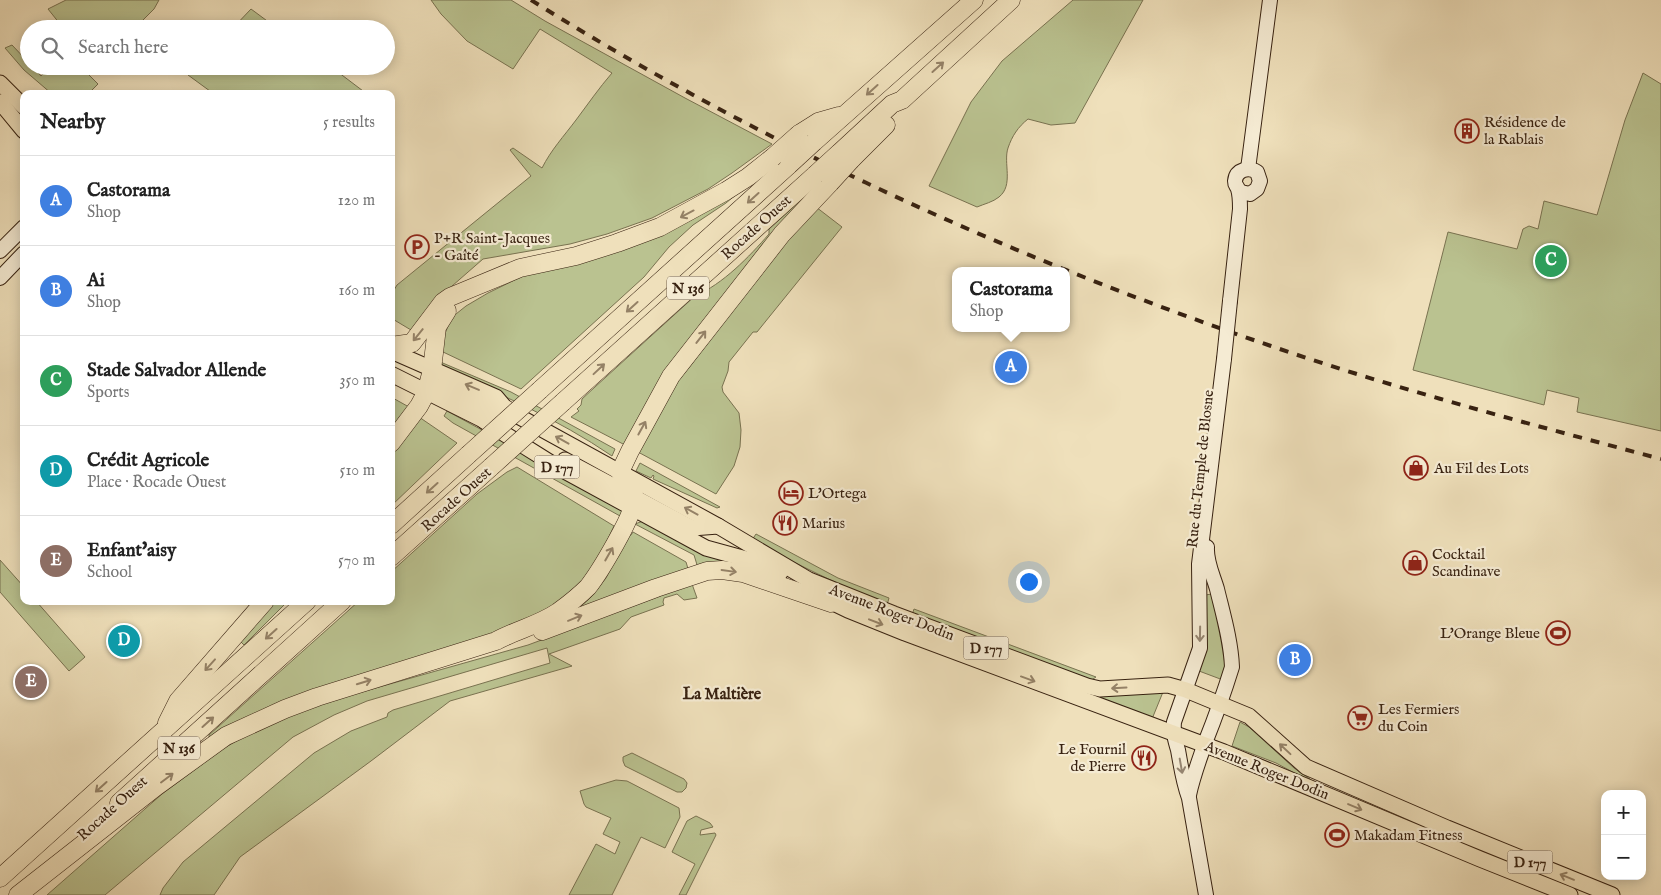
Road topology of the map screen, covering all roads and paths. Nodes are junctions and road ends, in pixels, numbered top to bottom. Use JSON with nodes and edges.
{"nodes":[{"id":1,"x":974,"y":0,"type":"edge"},
{"id":2,"x":1011,"y":0,"type":"edge"},
{"id":3,"x":1270,"y":0,"type":"edge"},
{"id":4,"x":0,"y":82,"type":"edge"},
{"id":5,"x":0,"y":102,"type":"edge"},
{"id":6,"x":20,"y":103,"type":"edge"},
{"id":7,"x":20,"y":127,"type":"edge"},
{"id":8,"x":807,"y":138,"type":"junction"},
{"id":9,"x":1248,"y":169,"type":"junction"},
{"id":10,"x":822,"y":179,"type":"junction"},
{"id":11,"x":1238,"y":189,"type":"junction"},
{"id":12,"x":1254,"y":192,"type":"junction"},
{"id":13,"x":20,"y":231,"type":"edge"},
{"id":14,"x":0,"y":251,"type":"edge"},
{"id":15,"x":20,"y":257,"type":"edge"},
{"id":16,"x":0,"y":278,"type":"edge"},
{"id":17,"x":481,"y":284,"type":"junction"},
{"id":18,"x":1233,"y":302,"type":"junction"},
{"id":19,"x":395,"y":345,"type":"edge"},
{"id":20,"x":395,"y":353,"type":"edge"},
{"id":21,"x":1226,"y":360,"type":"junction"},
{"id":22,"x":432,"y":370,"type":"junction"},
{"id":23,"x":395,"y":376,"type":"edge"},
{"id":24,"x":426,"y":393,"type":"junction"},
{"id":25,"x":507,"y":410,"type":"junction"},
{"id":26,"x":484,"y":421,"type":"junction"},
{"id":27,"x":395,"y":438,"type":"edge"},
{"id":28,"x":617,"y":478,"type":"junction"},
{"id":29,"x":634,"y":502,"type":"junction"},
{"id":30,"x":395,"y":521,"type":"edge"},
{"id":31,"x":718,"y":526,"type":"junction"},
{"id":32,"x":395,"y":553,"type":"edge"},
{"id":33,"x":1198,"y":585,"type":"junction"},
{"id":34,"x":1216,"y":588,"type":"junction"},
{"id":35,"x":832,"y":602,"type":"junction"},
{"id":36,"x":262,"y":605,"type":"edge"},
{"id":37,"x":303,"y":605,"type":"edge"},
{"id":38,"x":338,"y":605,"type":"edge"},
{"id":39,"x":496,"y":641,"type":"junction"},
{"id":40,"x":1186,"y":690,"type":"junction"},
{"id":41,"x":1220,"y":703,"type":"junction"},
{"id":42,"x":164,"y":731,"type":"junction"},
{"id":43,"x":1173,"y":734,"type":"junction"},
{"id":44,"x":1205,"y":744,"type":"junction"},
{"id":45,"x":1188,"y":798,"type":"junction"},
{"id":46,"x":0,"y":878,"type":"edge"},
{"id":47,"x":17,"y":895,"type":"edge"},
{"id":48,"x":1206,"y":895,"type":"edge"},
{"id":49,"x":1570,"y":895,"type":"edge"},
{"id":50,"x":1612,"y":895,"type":"edge"}],
"edges":[{"from":1,"to":8,"type":"highway","name":"Rocade Ouest","number":"N 136","one_way":true},
{"from":10,"to":2,"type":"highway","name":"Rocade Ouest","number":"N 136","one_way":true,"bridge":true},
{"from":3,"to":9,"type":"street"},
{"from":4,"to":6,"type":"main road"},
{"from":5,"to":7,"type":"main road"},
{"from":8,"to":17,"type":"highway","one_way":true,"bridge":true},
{"from":8,"to":30,"type":"highway","name":"Rocade Ouest","number":"N 136","one_way":true,"bridge":true},
{"from":9,"to":11,"type":"street"},
{"from":9,"to":12,"type":"street"},
{"from":28,"to":10,"type":"highway","one_way":true},
{"from":32,"to":10,"type":"highway","name":"Rocade Ouest","number":"N 136","one_way":true,"bridge":true},
{"from":11,"to":12,"type":"street"},
{"from":11,"to":18,"type":"street","name":"Rue du Temple de Blosne"},
{"from":12,"to":18,"type":"street","name":"Rue du Temple de Blosne"},
{"from":13,"to":14,"type":"street"},
{"from":15,"to":16,"type":"street"},
{"from":17,"to":19,"type":"highway","one_way":true},
{"from":17,"to":22,"type":"highway"},
{"from":18,"to":21,"type":"street","name":"Rue du Temple de Blosne"},
{"from":20,"to":22,"type":"main road","number":"D 177"},
{"from":21,"to":33,"type":"street","name":"Rue du Temple de Blosne"},
{"from":21,"to":34,"type":"street","name":"Rue du Temple de Blosne"},
{"from":22,"to":24,"type":"highway"},
{"from":25,"to":22,"type":"main road","number":"D 177","one_way":true},
{"from":23,"to":24,"type":"main road"},
{"from":24,"to":25,"type":"highway"},
{"from":24,"to":26,"type":"main road","number":"D 177"},
{"from":24,"to":27,"type":"highway"},
{"from":28,"to":25,"type":"main road","number":"D 177","one_way":true},
{"from":26,"to":28,"type":"main road"},
{"from":26,"to":29,"type":"main road","number":"D 177"},
{"from":28,"to":29,"type":"highway"},
{"from":31,"to":28,"type":"main road","name":"Avenue Roger Dodin","number":"D 177","one_way":true},
{"from":29,"to":31,"type":"main road"},
{"from":29,"to":35,"type":"main road","name":"Avenue Roger Dodin","number":"D 177"},
{"from":39,"to":29,"type":"highway","one_way":true},
{"from":40,"to":31,"type":"main road","name":"Avenue Roger Dodin","number":"D 177","one_way":true},
{"from":33,"to":34,"type":"street"},
{"from":33,"to":40,"type":"street","name":"Rue du Temple de Blosne","one_way":true},
{"from":34,"to":41,"type":"street","name":"Rue du Temple de Blosne"},
{"from":39,"to":35,"type":"highway","one_way":true},
{"from":35,"to":43,"type":"main road","name":"Avenue Roger Dodin","number":"D 177","one_way":true},
{"from":36,"to":42,"type":"highway","one_way":true},
{"from":37,"to":42,"type":"highway","name":"Rocade Ouest","number":"N 136","one_way":true},
{"from":47,"to":38,"type":"highway","name":"Rocade Ouest","number":"N 136","one_way":true},
{"from":47,"to":39,"type":"highway","one_way":true},
{"from":40,"to":41,"type":"main road","name":"Avenue Roger Dodin","number":"D 177"},
{"from":40,"to":43,"type":"street","name":"Rue du Temple de Blosne"},
{"from":41,"to":44,"type":"street","name":"Rue du Temple de Blosne"},
{"from":50,"to":41,"type":"main road","name":"Avenue Roger Dodin","number":"D 177","one_way":true},
{"from":42,"to":46,"type":"highway","name":"Rocade Ouest","number":"N 136","one_way":true},
{"from":43,"to":44,"type":"main road","name":"Avenue Roger Dodin","number":"D 177"},
{"from":43,"to":45,"type":"street","one_way":true},
{"from":44,"to":45,"type":"street","name":"Rue du Temple de Blosne"},
{"from":44,"to":49,"type":"main road","name":"Avenue Roger Dodin","number":"D 177","one_way":true},
{"from":45,"to":48,"type":"street"}]}
